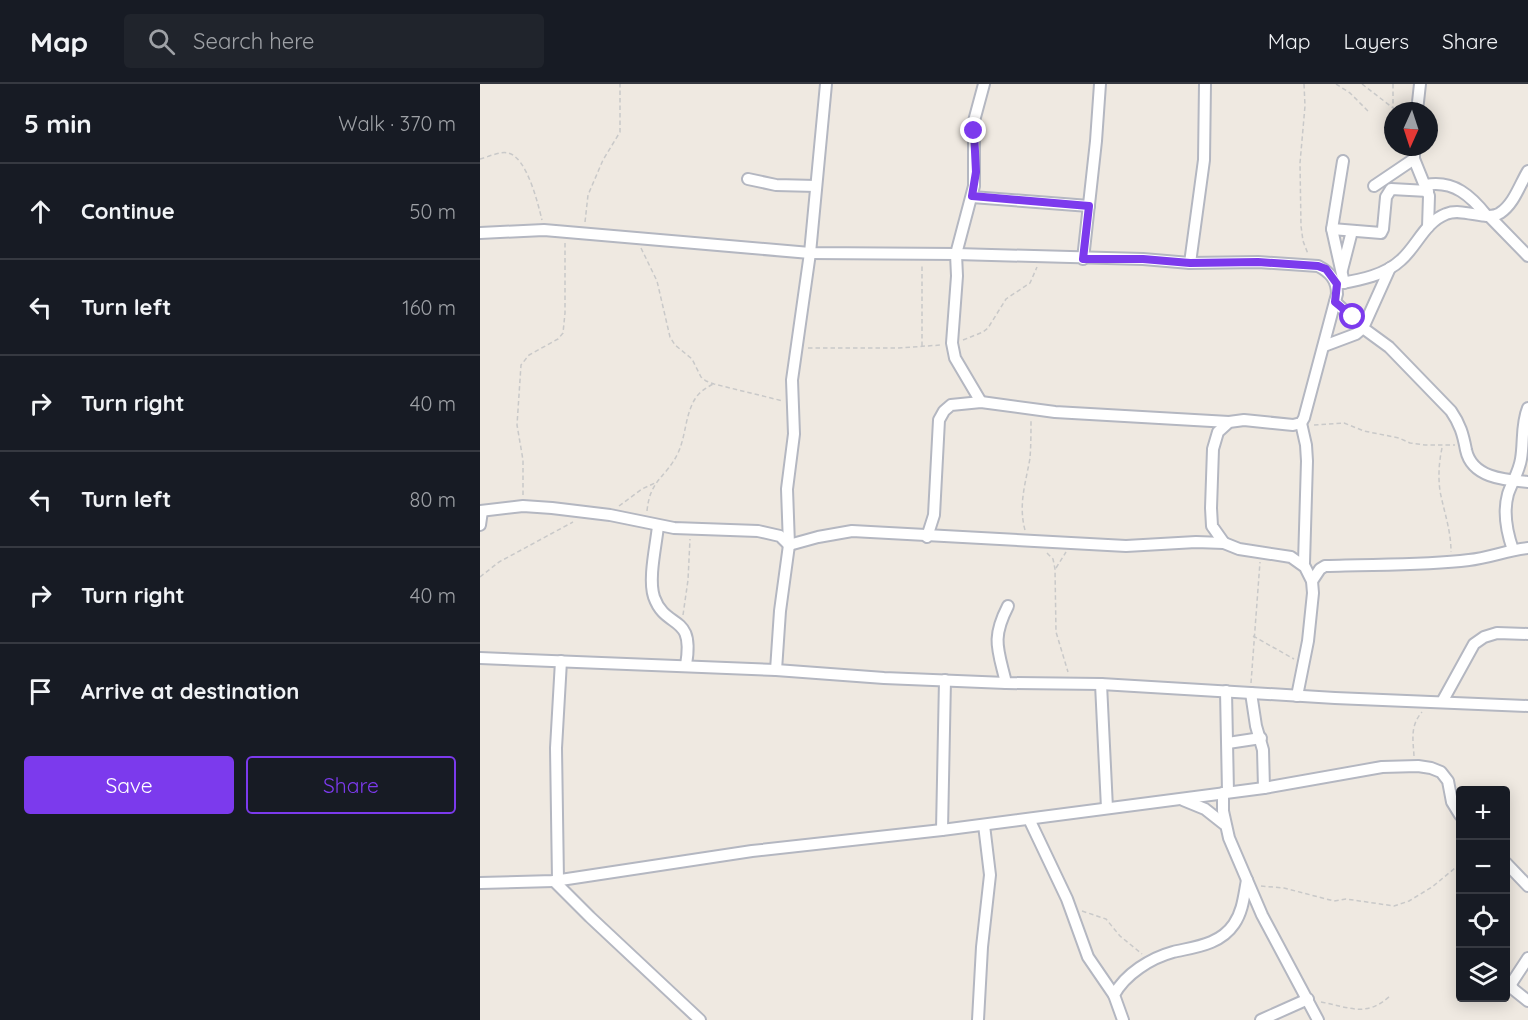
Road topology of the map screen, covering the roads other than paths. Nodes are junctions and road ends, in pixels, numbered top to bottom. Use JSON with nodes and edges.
{"nodes":[{"id":1,"x":826,"y":84,"type":"edge"},
{"id":2,"x":984,"y":84,"type":"edge"},
{"id":3,"x":1100,"y":84,"type":"edge"},
{"id":4,"x":1205,"y":84,"type":"edge"},
{"id":5,"x":1420,"y":84,"type":"edge"},
{"id":6,"x":1418,"y":102,"type":"edge"},
{"id":7,"x":1410,"y":156,"type":"edge"},
{"id":8,"x":1415,"y":156,"type":"edge"},
{"id":9,"x":1343,"y":160,"type":"dead end"},
{"id":10,"x":1528,"y":171,"type":"edge"},
{"id":11,"x":748,"y":179,"type":"dead end"},
{"id":12,"x":816,"y":186,"type":"junction"},
{"id":13,"x":1374,"y":186,"type":"dead end"},
{"id":14,"x":1427,"y":188,"type":"junction"},
{"id":15,"x":972,"y":196,"type":"junction"},
{"id":16,"x":1089,"y":206,"type":"junction"},
{"id":17,"x":1488,"y":216,"type":"junction"},
{"id":18,"x":1428,"y":227,"type":"junction"},
{"id":19,"x":1332,"y":229,"type":"junction"},
{"id":20,"x":1352,"y":231,"type":"junction"},
{"id":21,"x":480,"y":233,"type":"edge"},
{"id":22,"x":810,"y":253,"type":"junction"},
{"id":23,"x":956,"y":254,"type":"junction"},
{"id":24,"x":1528,"y":256,"type":"edge"},
{"id":25,"x":1083,"y":259,"type":"junction"},
{"id":26,"x":1190,"y":263,"type":"junction"},
{"id":27,"x":1390,"y":268,"type":"junction"},
{"id":28,"x":1342,"y":271,"type":"junction"},
{"id":29,"x":1341,"y":284,"type":"junction"},
{"id":30,"x":1335,"y":302,"type":"junction"},
{"id":31,"x":1363,"y":328,"type":"junction"},
{"id":32,"x":1324,"y":346,"type":"junction"},
{"id":33,"x":981,"y":402,"type":"junction"},
{"id":34,"x":1528,"y":408,"type":"edge"},
{"id":35,"x":1229,"y":422,"type":"junction"},
{"id":36,"x":1301,"y":425,"type":"junction"},
{"id":37,"x":1514,"y":481,"type":"junction"},
{"id":38,"x":1528,"y":482,"type":"edge"},
{"id":39,"x":481,"y":511,"type":"edge"},
{"id":40,"x":480,"y":525,"type":"edge"},
{"id":41,"x":658,"y":526,"type":"junction"},
{"id":42,"x":1212,"y":526,"type":"junction"},
{"id":43,"x":927,"y":537,"type":"junction"},
{"id":44,"x":1196,"y":542,"type":"junction"},
{"id":45,"x":1224,"y":543,"type":"junction"},
{"id":46,"x":789,"y":545,"type":"junction"},
{"id":47,"x":1528,"y":548,"type":"edge"},
{"id":48,"x":1513,"y":550,"type":"junction"},
{"id":49,"x":1302,"y":563,"type":"junction"},
{"id":50,"x":1325,"y":566,"type":"junction"},
{"id":51,"x":1312,"y":582,"type":"junction"},
{"id":52,"x":1008,"y":606,"type":"dead end"},
{"id":53,"x":1528,"y":634,"type":"edge"},
{"id":54,"x":480,"y":658,"type":"edge"},
{"id":55,"x":561,"y":662,"type":"junction"},
{"id":56,"x":686,"y":665,"type":"junction"},
{"id":57,"x":776,"y":670,"type":"junction"},
{"id":58,"x":945,"y":680,"type":"junction"},
{"id":59,"x":1006,"y":683,"type":"junction"},
{"id":60,"x":1101,"y":684,"type":"junction"},
{"id":61,"x":1226,"y":691,"type":"junction"},
{"id":62,"x":1251,"y":693,"type":"junction"},
{"id":63,"x":1298,"y":696,"type":"junction"},
{"id":64,"x":1437,"y":702,"type":"junction"},
{"id":65,"x":1528,"y":705,"type":"edge"},
{"id":66,"x":1261,"y":738,"type":"junction"},
{"id":67,"x":1228,"y":743,"type":"junction"},
{"id":68,"x":1264,"y":788,"type":"junction"},
{"id":69,"x":1226,"y":793,"type":"junction"},
{"id":70,"x":1180,"y":799,"type":"junction"},
{"id":71,"x":1107,"y":808,"type":"junction"},
{"id":72,"x":1456,"y":808,"type":"edge"},
{"id":73,"x":1029,"y":819,"type":"junction"},
{"id":74,"x":1224,"y":824,"type":"junction"},
{"id":75,"x":984,"y":825,"type":"junction"},
{"id":76,"x":942,"y":830,"type":"junction"},
{"id":77,"x":1510,"y":867,"type":"edge"},
{"id":78,"x":556,"y":881,"type":"junction"},
{"id":79,"x":1249,"y":882,"type":"junction"},
{"id":80,"x":480,"y":883,"type":"edge"},
{"id":81,"x":1528,"y":886,"type":"edge"},
{"id":82,"x":1528,"y":958,"type":"edge"},
{"id":83,"x":1114,"y":995,"type":"junction"},
{"id":84,"x":1308,"y":1000,"type":"junction"},
{"id":85,"x":1528,"y":1001,"type":"edge"},
{"id":86,"x":700,"y":1020,"type":"edge"},
{"id":87,"x":978,"y":1020,"type":"edge"},
{"id":88,"x":1123,"y":1020,"type":"edge"},
{"id":89,"x":1261,"y":1020,"type":"edge"},
{"id":90,"x":1318,"y":1020,"type":"edge"}],
"edges":[{"from":1,"to":12,"type":"street"},
{"from":2,"to":15,"type":"street"},
{"from":3,"to":16,"type":"street"},
{"from":4,"to":26,"type":"street"},
{"from":5,"to":6,"type":"street"},
{"from":7,"to":13,"type":"street"},
{"from":8,"to":14,"type":"street"},
{"from":9,"to":19,"type":"street"},
{"from":10,"to":17,"type":"street"},
{"from":11,"to":12,"type":"street"},
{"from":12,"to":22,"type":"street"},
{"from":14,"to":17,"type":"street"},
{"from":14,"to":18,"type":"street"},
{"from":14,"to":20,"type":"street"},
{"from":15,"to":16,"type":"street"},
{"from":15,"to":23,"type":"street"},
{"from":16,"to":25,"type":"street"},
{"from":17,"to":18,"type":"street"},
{"from":17,"to":24,"type":"street"},
{"from":18,"to":27,"type":"street"},
{"from":19,"to":20,"type":"street"},
{"from":19,"to":28,"type":"street"},
{"from":20,"to":28,"type":"street"},
{"from":21,"to":22,"type":"street"},
{"from":22,"to":23,"type":"street"},
{"from":22,"to":46,"type":"street"},
{"from":23,"to":25,"type":"street"},
{"from":23,"to":33,"type":"street"},
{"from":25,"to":26,"type":"street"},
{"from":26,"to":29,"type":"street"},
{"from":27,"to":29,"type":"street"},
{"from":27,"to":31,"type":"street"},
{"from":28,"to":29,"type":"street"},
{"from":29,"to":30,"type":"street"},
{"from":30,"to":31,"type":"street"},
{"from":30,"to":32,"type":"street"},
{"from":31,"to":32,"type":"street"},
{"from":31,"to":37,"type":"street"},
{"from":32,"to":36,"type":"street"},
{"from":33,"to":35,"type":"street"},
{"from":33,"to":43,"type":"street"},
{"from":34,"to":37,"type":"street"},
{"from":35,"to":36,"type":"street"},
{"from":35,"to":42,"type":"street"},
{"from":36,"to":49,"type":"street"},
{"from":37,"to":38,"type":"street"},
{"from":37,"to":48,"type":"street"},
{"from":39,"to":40,"type":"street"},
{"from":39,"to":41,"type":"street"},
{"from":41,"to":46,"type":"street"},
{"from":41,"to":56,"type":"street"},
{"from":42,"to":44,"type":"street"},
{"from":42,"to":45,"type":"street"},
{"from":43,"to":44,"type":"street"},
{"from":43,"to":46,"type":"street"},
{"from":44,"to":45,"type":"street"},
{"from":45,"to":49,"type":"street"},
{"from":46,"to":57,"type":"street"},
{"from":47,"to":48,"type":"street"},
{"from":48,"to":50,"type":"street"},
{"from":49,"to":50,"type":"street"},
{"from":49,"to":51,"type":"street"},
{"from":50,"to":51,"type":"street"},
{"from":51,"to":63,"type":"street"},
{"from":52,"to":59,"type":"street"},
{"from":53,"to":64,"type":"street"},
{"from":54,"to":55,"type":"street"},
{"from":55,"to":56,"type":"street"},
{"from":55,"to":78,"type":"street"},
{"from":56,"to":57,"type":"street"},
{"from":57,"to":58,"type":"street"},
{"from":58,"to":59,"type":"street"},
{"from":58,"to":76,"type":"street"},
{"from":59,"to":60,"type":"street"},
{"from":60,"to":61,"type":"street"},
{"from":60,"to":71,"type":"street"},
{"from":61,"to":62,"type":"street"},
{"from":61,"to":67,"type":"street"},
{"from":62,"to":63,"type":"street"},
{"from":62,"to":66,"type":"street"},
{"from":63,"to":64,"type":"street"},
{"from":64,"to":65,"type":"street"},
{"from":66,"to":67,"type":"street"},
{"from":66,"to":68,"type":"street"},
{"from":67,"to":69,"type":"street"},
{"from":68,"to":69,"type":"street"},
{"from":68,"to":72,"type":"street"},
{"from":69,"to":70,"type":"street"},
{"from":69,"to":74,"type":"street"},
{"from":70,"to":71,"type":"street"},
{"from":70,"to":74,"type":"street"},
{"from":71,"to":73,"type":"street"},
{"from":73,"to":75,"type":"street"},
{"from":73,"to":83,"type":"street"},
{"from":74,"to":79,"type":"street"},
{"from":75,"to":76,"type":"street"},
{"from":75,"to":87,"type":"street"},
{"from":76,"to":78,"type":"street"},
{"from":77,"to":81,"type":"street"},
{"from":78,"to":80,"type":"street"},
{"from":78,"to":86,"type":"street"},
{"from":79,"to":83,"type":"street"},
{"from":79,"to":84,"type":"street"},
{"from":82,"to":85,"type":"street"},
{"from":83,"to":88,"type":"street"},
{"from":84,"to":89,"type":"street"},
{"from":84,"to":90,"type":"street"}]}
